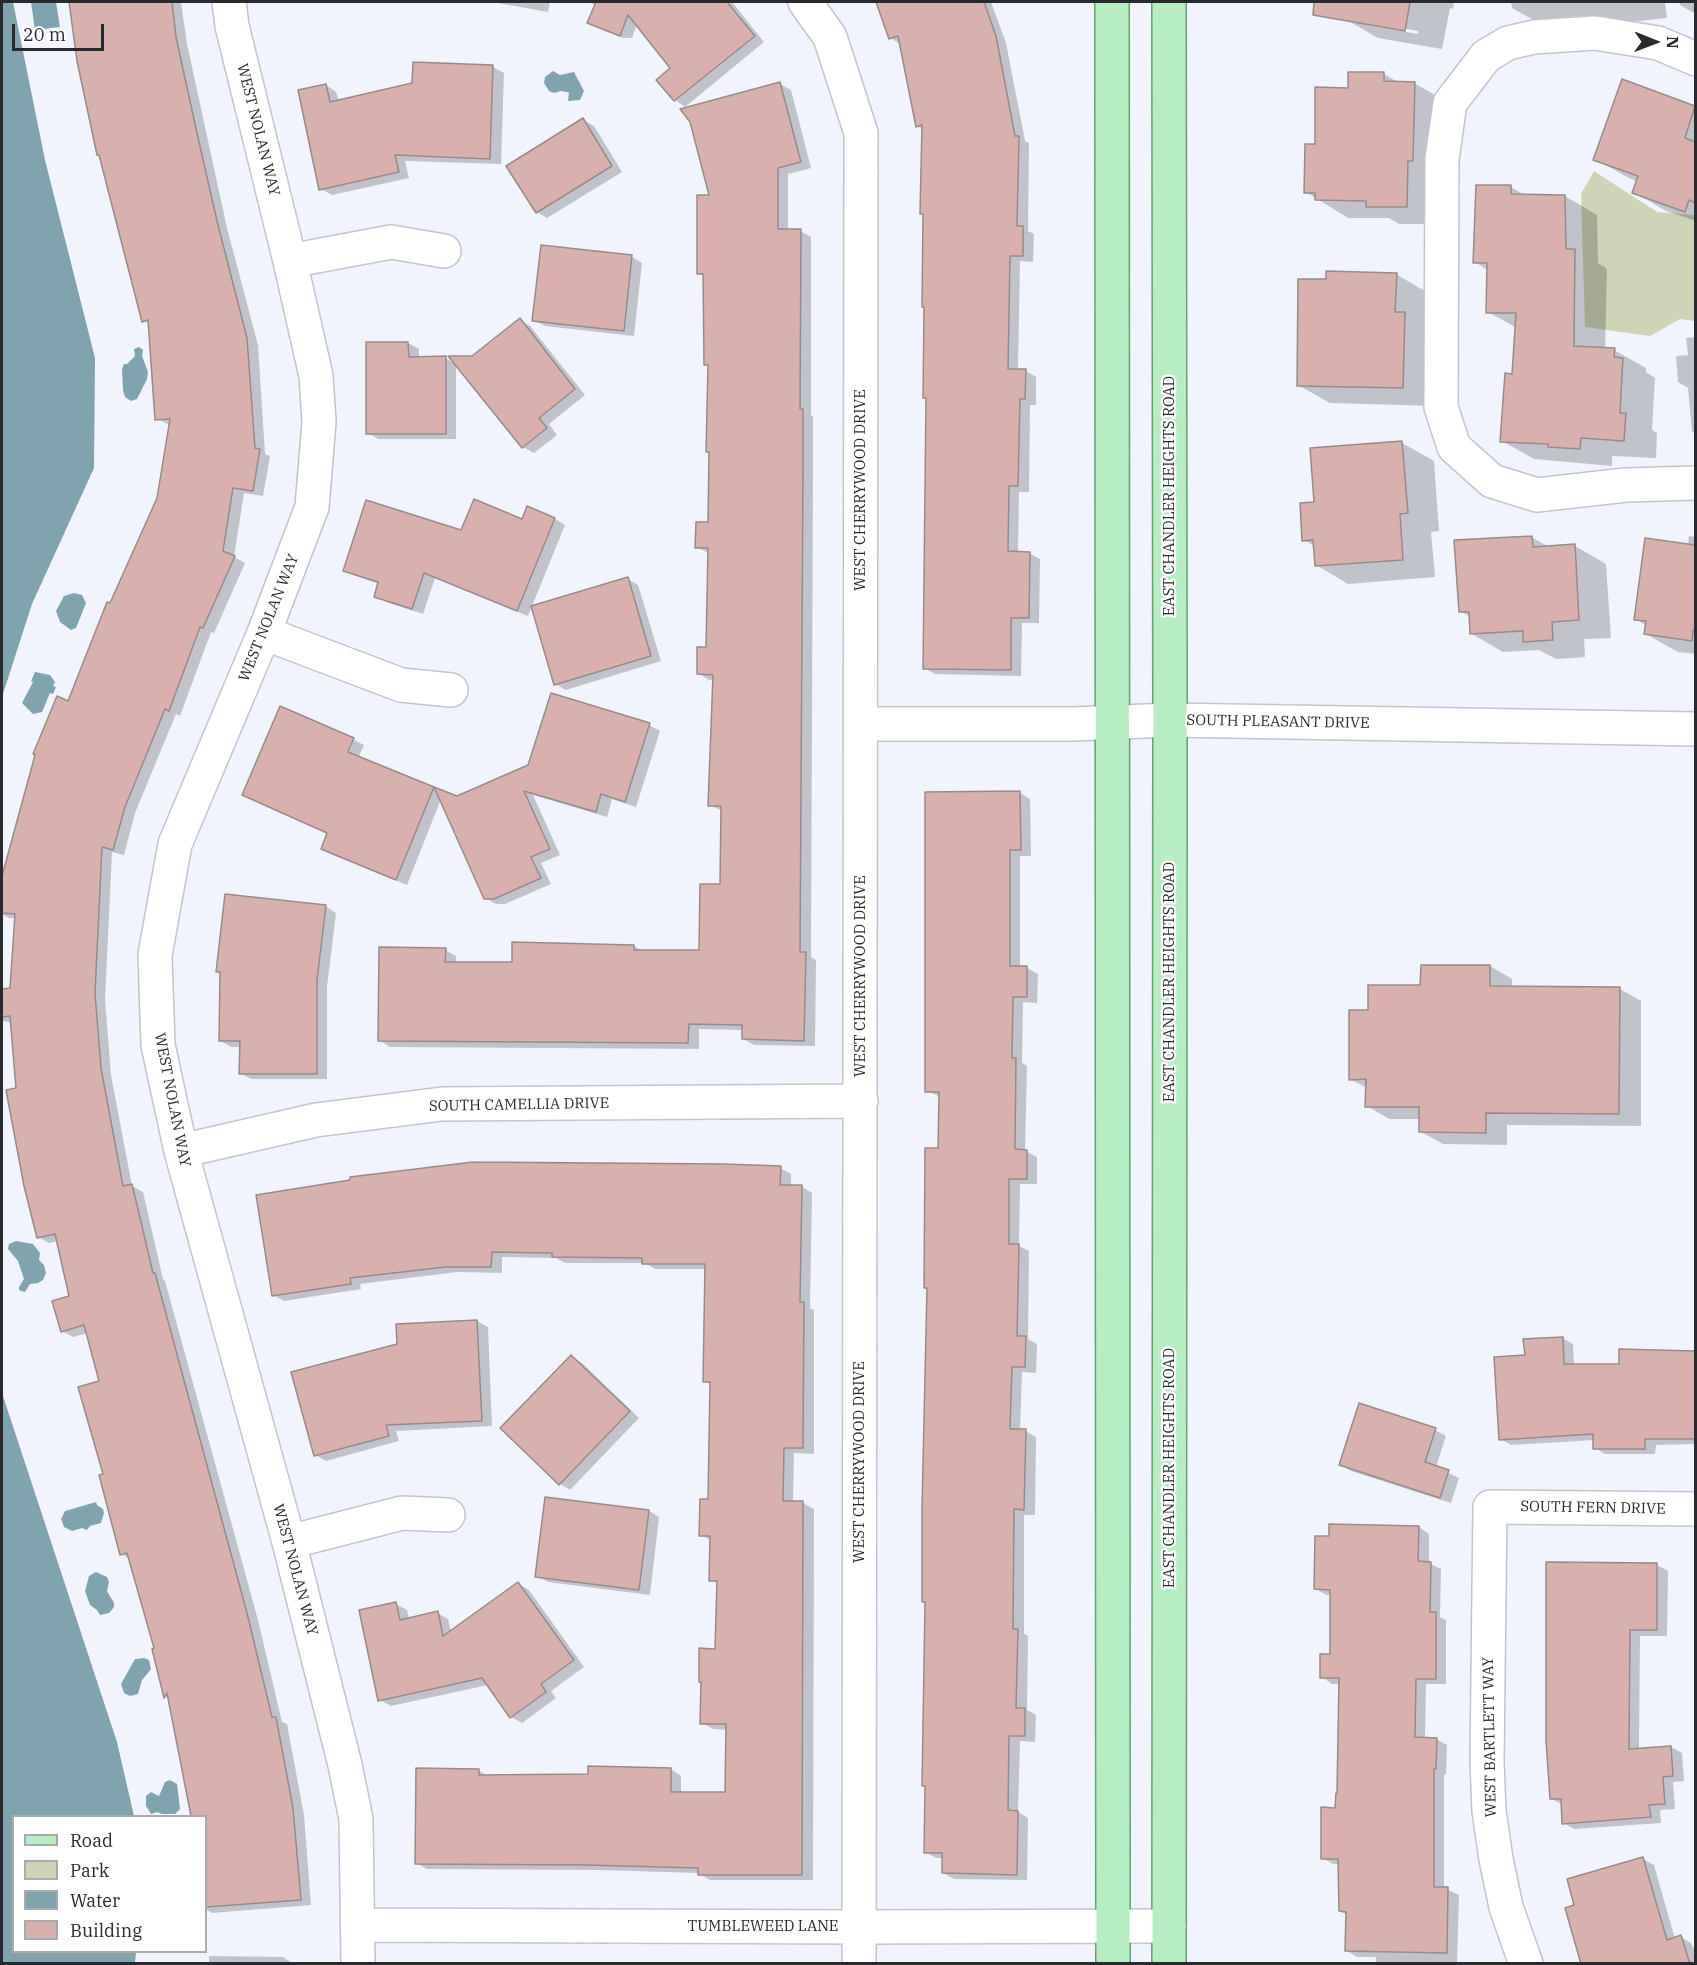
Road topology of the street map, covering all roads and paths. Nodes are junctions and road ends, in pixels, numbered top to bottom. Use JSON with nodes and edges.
{"nodes":[{"id":1,"x":229,"y":2,"type":"edge"},
{"id":2,"x":805,"y":2,"type":"edge"},
{"id":3,"x":1112,"y":2,"type":"edge"},
{"id":4,"x":1168,"y":2,"type":"edge"},
{"id":5,"x":1695,"y":58,"type":"edge"},
{"id":6,"x":444,"y":251,"type":"dead end"},
{"id":7,"x":290,"y":261,"type":"junction"},
{"id":8,"x":1695,"y":483,"type":"edge"},
{"id":9,"x":264,"y":633,"type":"junction"},
{"id":10,"x":451,"y":690,"type":"dead end"},
{"id":11,"x":1170,"y":720,"type":"junction"},
{"id":12,"x":1112,"y":723,"type":"junction"},
{"id":13,"x":861,"y":724,"type":"junction"},
{"id":14,"x":1695,"y":729,"type":"edge"},
{"id":15,"x":861,"y":1101,"type":"junction"},
{"id":16,"x":181,"y":1151,"type":"junction"},
{"id":17,"x":1490,"y":1507,"type":"joint"},
{"id":18,"x":1695,"y":1509,"type":"edge"},
{"id":19,"x":448,"y":1515,"type":"dead end"},
{"id":20,"x":289,"y":1542,"type":"junction"},
{"id":21,"x":358,"y":1925,"type":"junction"},
{"id":22,"x":1113,"y":1926,"type":"junction"},
{"id":23,"x":1169,"y":1926,"type":"junction"},
{"id":24,"x":859,"y":1928,"type":"junction"},
{"id":25,"x":358,"y":1964,"type":"edge"},
{"id":26,"x":859,"y":1964,"type":"edge"},
{"id":27,"x":1113,"y":1964,"type":"edge"},
{"id":28,"x":1169,"y":1964,"type":"edge"},
{"id":29,"x":1526,"y":1964,"type":"edge"}],
"edges":[{"from":1,"to":7,"type":"street","name":"WEST NOLAN WAY"},
{"from":2,"to":13,"type":"street","name":"WEST CHERRYWOOD DRIVE"},
{"from":3,"to":12,"type":"main road"},
{"from":4,"to":11,"type":"main road","name":"EAST CHANDLER HEIGHTS ROAD"},
{"from":5,"to":8,"type":"street"},
{"from":6,"to":7,"type":"street"},
{"from":7,"to":9,"type":"street","name":"WEST NOLAN WAY"},
{"from":9,"to":10,"type":"street"},
{"from":9,"to":16,"type":"street","name":"WEST NOLAN WAY"},
{"from":11,"to":12,"type":"street","name":"SOUTH PLEASANT DRIVE"},
{"from":11,"to":14,"type":"street","name":"SOUTH PLEASANT DRIVE"},
{"from":11,"to":23,"type":"main road","name":"EAST CHANDLER HEIGHTS ROAD"},
{"from":12,"to":13,"type":"street","name":"SOUTH PLEASANT DRIVE"},
{"from":12,"to":22,"type":"main road"},
{"from":13,"to":15,"type":"street","name":"WEST CHERRYWOOD DRIVE"},
{"from":15,"to":16,"type":"street","name":"SOUTH CAMELLIA DRIVE"},
{"from":15,"to":24,"type":"street","name":"WEST CHERRYWOOD DRIVE"},
{"from":16,"to":20,"type":"street","name":"WEST NOLAN WAY"},
{"from":17,"to":18,"type":"street","name":"SOUTH FERN DRIVE"},
{"from":17,"to":29,"type":"street","name":"WEST BARTLETT WAY"},
{"from":19,"to":20,"type":"street"},
{"from":20,"to":21,"type":"street","name":"WEST NOLAN WAY"},
{"from":21,"to":24,"type":"street","name":"TUMBLEWEED LANE"},
{"from":21,"to":25,"type":"street","name":"WEST NOLAN WAY"},
{"from":22,"to":23,"type":"street","name":"TUMBLEWEED LANE"},
{"from":22,"to":24,"type":"street","name":"TUMBLEWEED LANE"},
{"from":22,"to":27,"type":"main road"},
{"from":23,"to":28,"type":"main road","name":"EAST CHANDLER HEIGHTS ROAD"},
{"from":24,"to":26,"type":"street","name":"WEST CHERRYWOOD DRIVE"}]}
